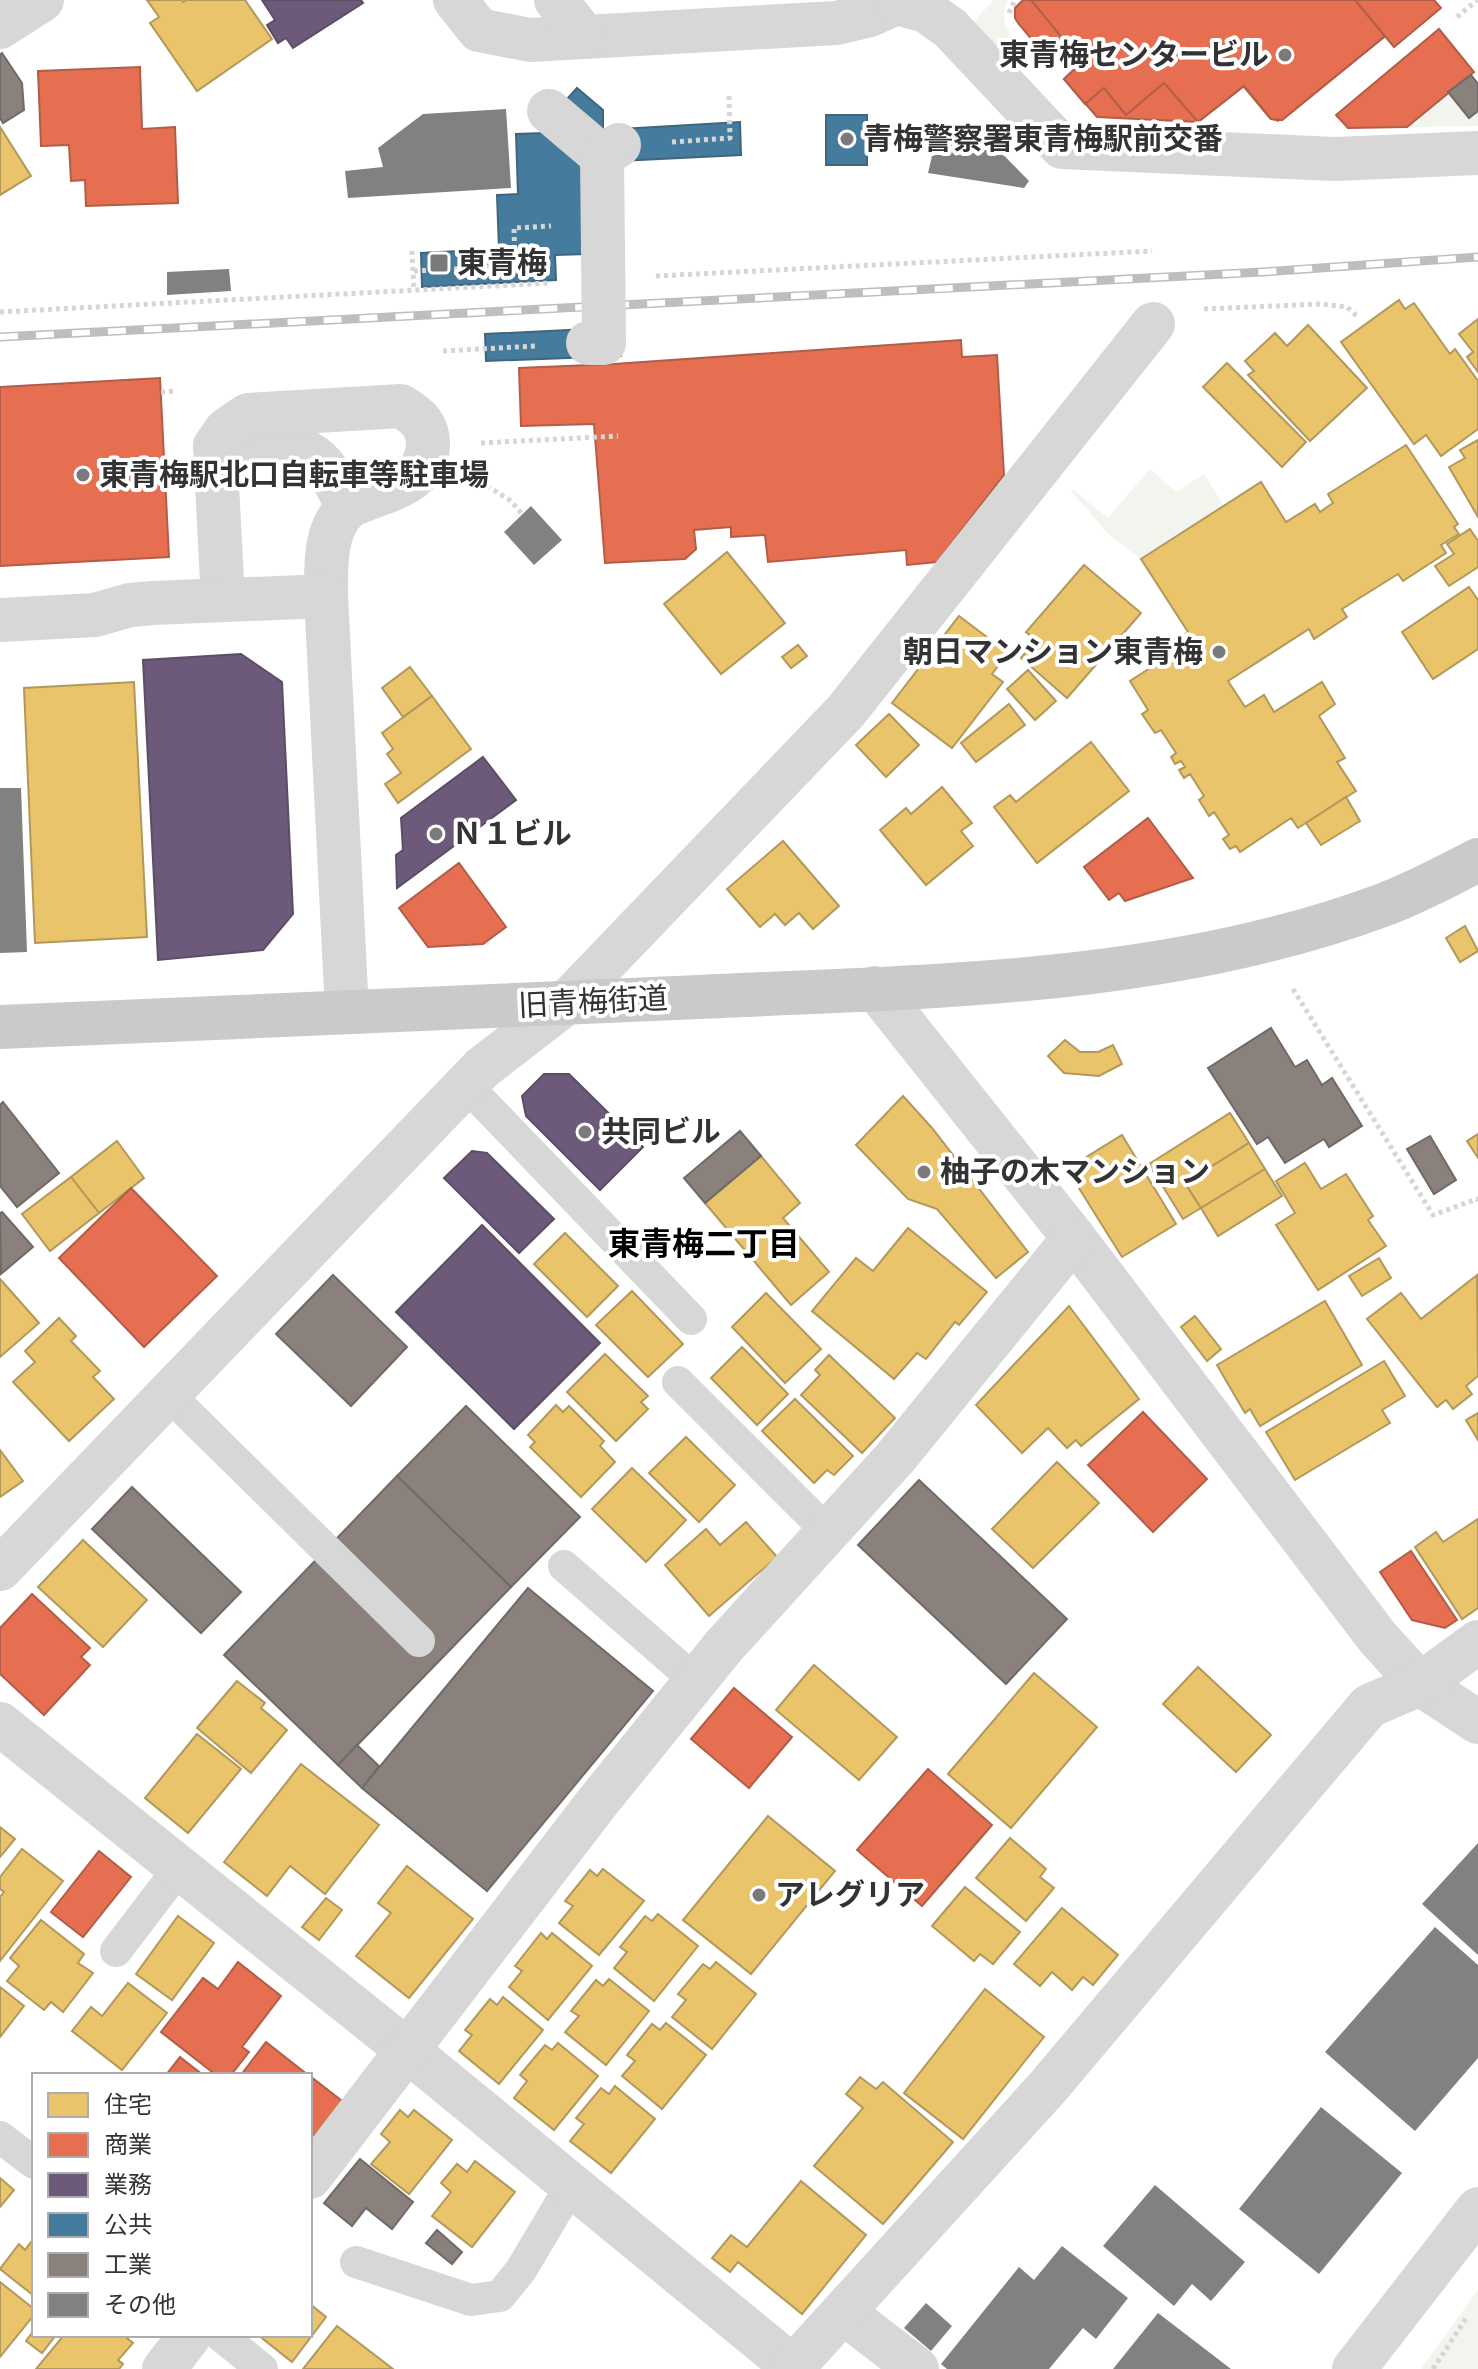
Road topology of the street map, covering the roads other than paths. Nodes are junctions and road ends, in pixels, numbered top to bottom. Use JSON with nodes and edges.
{"nodes":[{"id":1,"x":42,"y":0,"type":"edge"},
{"id":2,"x":455,"y":0,"type":"edge"},
{"id":3,"x":556,"y":0,"type":"edge"},
{"id":4,"x":899,"y":1,"type":"edge"},
{"id":5,"x":707,"y":15,"type":"edge"},
{"id":6,"x":0,"y":27,"type":"edge"},
{"id":7,"x":585,"y":37,"type":"junction"},
{"id":8,"x":549,"y":111,"type":"dead end"},
{"id":9,"x":1478,"y":153,"type":"edge"},
{"id":10,"x":1153,"y":324,"type":"road end"},
{"id":11,"x":588,"y":343,"type":"dead end"},
{"id":12,"x":215,"y":446,"type":"junction"},
{"id":13,"x":348,"y":507,"type":"junction"},
{"id":14,"x":326,"y":596,"type":"junction"},
{"id":15,"x":223,"y":600,"type":"junction"},
{"id":16,"x":0,"y":620,"type":"edge"},
{"id":17,"x":1478,"y":860,"type":"edge"},
{"id":18,"x":875,"y":988,"type":"junction"},
{"id":19,"x":566,"y":1003,"type":"junction"},
{"id":20,"x":347,"y":1011,"type":"junction"},
{"id":21,"x":0,"y":1027,"type":"edge"},
{"id":22,"x":466,"y":1085,"type":"junction"},
{"id":23,"x":1074,"y":1238,"type":"junction"},
{"id":24,"x":691,"y":1319,"type":"dead end"},
{"id":25,"x":678,"y":1382,"type":"dead end"},
{"id":26,"x":169,"y":1395,"type":"junction"},
{"id":27,"x":827,"y":1531,"type":"junction"},
{"id":28,"x":564,"y":1566,"type":"dead end"},
{"id":29,"x":0,"y":1569,"type":"edge"},
{"id":30,"x":419,"y":1641,"type":"dead end"},
{"id":31,"x":1478,"y":1642,"type":"edge"},
{"id":32,"x":696,"y":1681,"type":"junction"},
{"id":33,"x":1420,"y":1684,"type":"junction"},
{"id":34,"x":1478,"y":1722,"type":"edge"},
{"id":35,"x":0,"y":1724,"type":"edge"},
{"id":36,"x":180,"y":1867,"type":"junction"},
{"id":37,"x":116,"y":1951,"type":"dead end"},
{"id":38,"x":407,"y":2050,"type":"junction"},
{"id":39,"x":0,"y":2137,"type":"edge"},
{"id":40,"x":32,"y":2161,"type":"edge"},
{"id":41,"x":312,"y":2174,"type":"edge"},
{"id":42,"x":572,"y":2184,"type":"junction"},
{"id":43,"x":1478,"y":2209,"type":"edge"},
{"id":44,"x":356,"y":2262,"type":"dead end"},
{"id":45,"x":844,"y":2313,"type":"junction"},
{"id":46,"x":188,"y":2337,"type":"edge"},
{"id":47,"x":222,"y":2337,"type":"edge"},
{"id":48,"x":792,"y":2368,"type":"edge"},
{"id":49,"x":164,"y":2369,"type":"edge"},
{"id":50,"x":262,"y":2369,"type":"edge"},
{"id":51,"x":917,"y":2369,"type":"edge"},
{"id":52,"x":1354,"y":2369,"type":"edge"}],
"edges":[{"from":1,"to":6,"type":"street"},
{"from":2,"to":7,"type":"street"},
{"from":3,"to":7,"type":"street"},
{"from":4,"to":5,"type":"street"},
{"from":4,"to":9,"type":"street"},
{"from":5,"to":7,"type":"street"},
{"from":8,"to":11,"type":"street","bridge":true},
{"from":10,"to":19,"type":"street"},
{"from":12,"to":13,"type":"street"},
{"from":12,"to":13,"type":"street"},
{"from":12,"to":15,"type":"street"},
{"from":13,"to":14,"type":"street"},
{"from":14,"to":15,"type":"street"},
{"from":14,"to":20,"type":"street"},
{"from":15,"to":16,"type":"street"},
{"from":17,"to":18,"type":"main road","name":"旧青梅街道"},
{"from":18,"to":19,"type":"main road","name":"旧青梅街道"},
{"from":18,"to":23,"type":"street"},
{"from":19,"to":20,"type":"main road","name":"旧青梅街道"},
{"from":19,"to":22,"type":"street"},
{"from":20,"to":21,"type":"main road","name":"旧青梅街道"},
{"from":22,"to":24,"type":"lane"},
{"from":22,"to":26,"type":"street"},
{"from":23,"to":27,"type":"street"},
{"from":23,"to":33,"type":"street"},
{"from":25,"to":27,"type":"lane"},
{"from":26,"to":29,"type":"street"},
{"from":26,"to":30,"type":"lane"},
{"from":27,"to":32,"type":"street"},
{"from":28,"to":32,"type":"lane"},
{"from":31,"to":33,"type":"street"},
{"from":32,"to":38,"type":"street"},
{"from":33,"to":34,"type":"street"},
{"from":33,"to":45,"type":"street"},
{"from":35,"to":36,"type":"street"},
{"from":36,"to":37,"type":"lane"},
{"from":36,"to":38,"type":"street"},
{"from":38,"to":41,"type":"street"},
{"from":38,"to":42,"type":"street"},
{"from":39,"to":40,"type":"lane"},
{"from":42,"to":44,"type":"lane"},
{"from":42,"to":48,"type":"street"},
{"from":43,"to":52,"type":"street"},
{"from":45,"to":48,"type":"street"},
{"from":45,"to":51,"type":"street"},
{"from":46,"to":49,"type":"street"},
{"from":47,"to":50,"type":"lane"}]}
